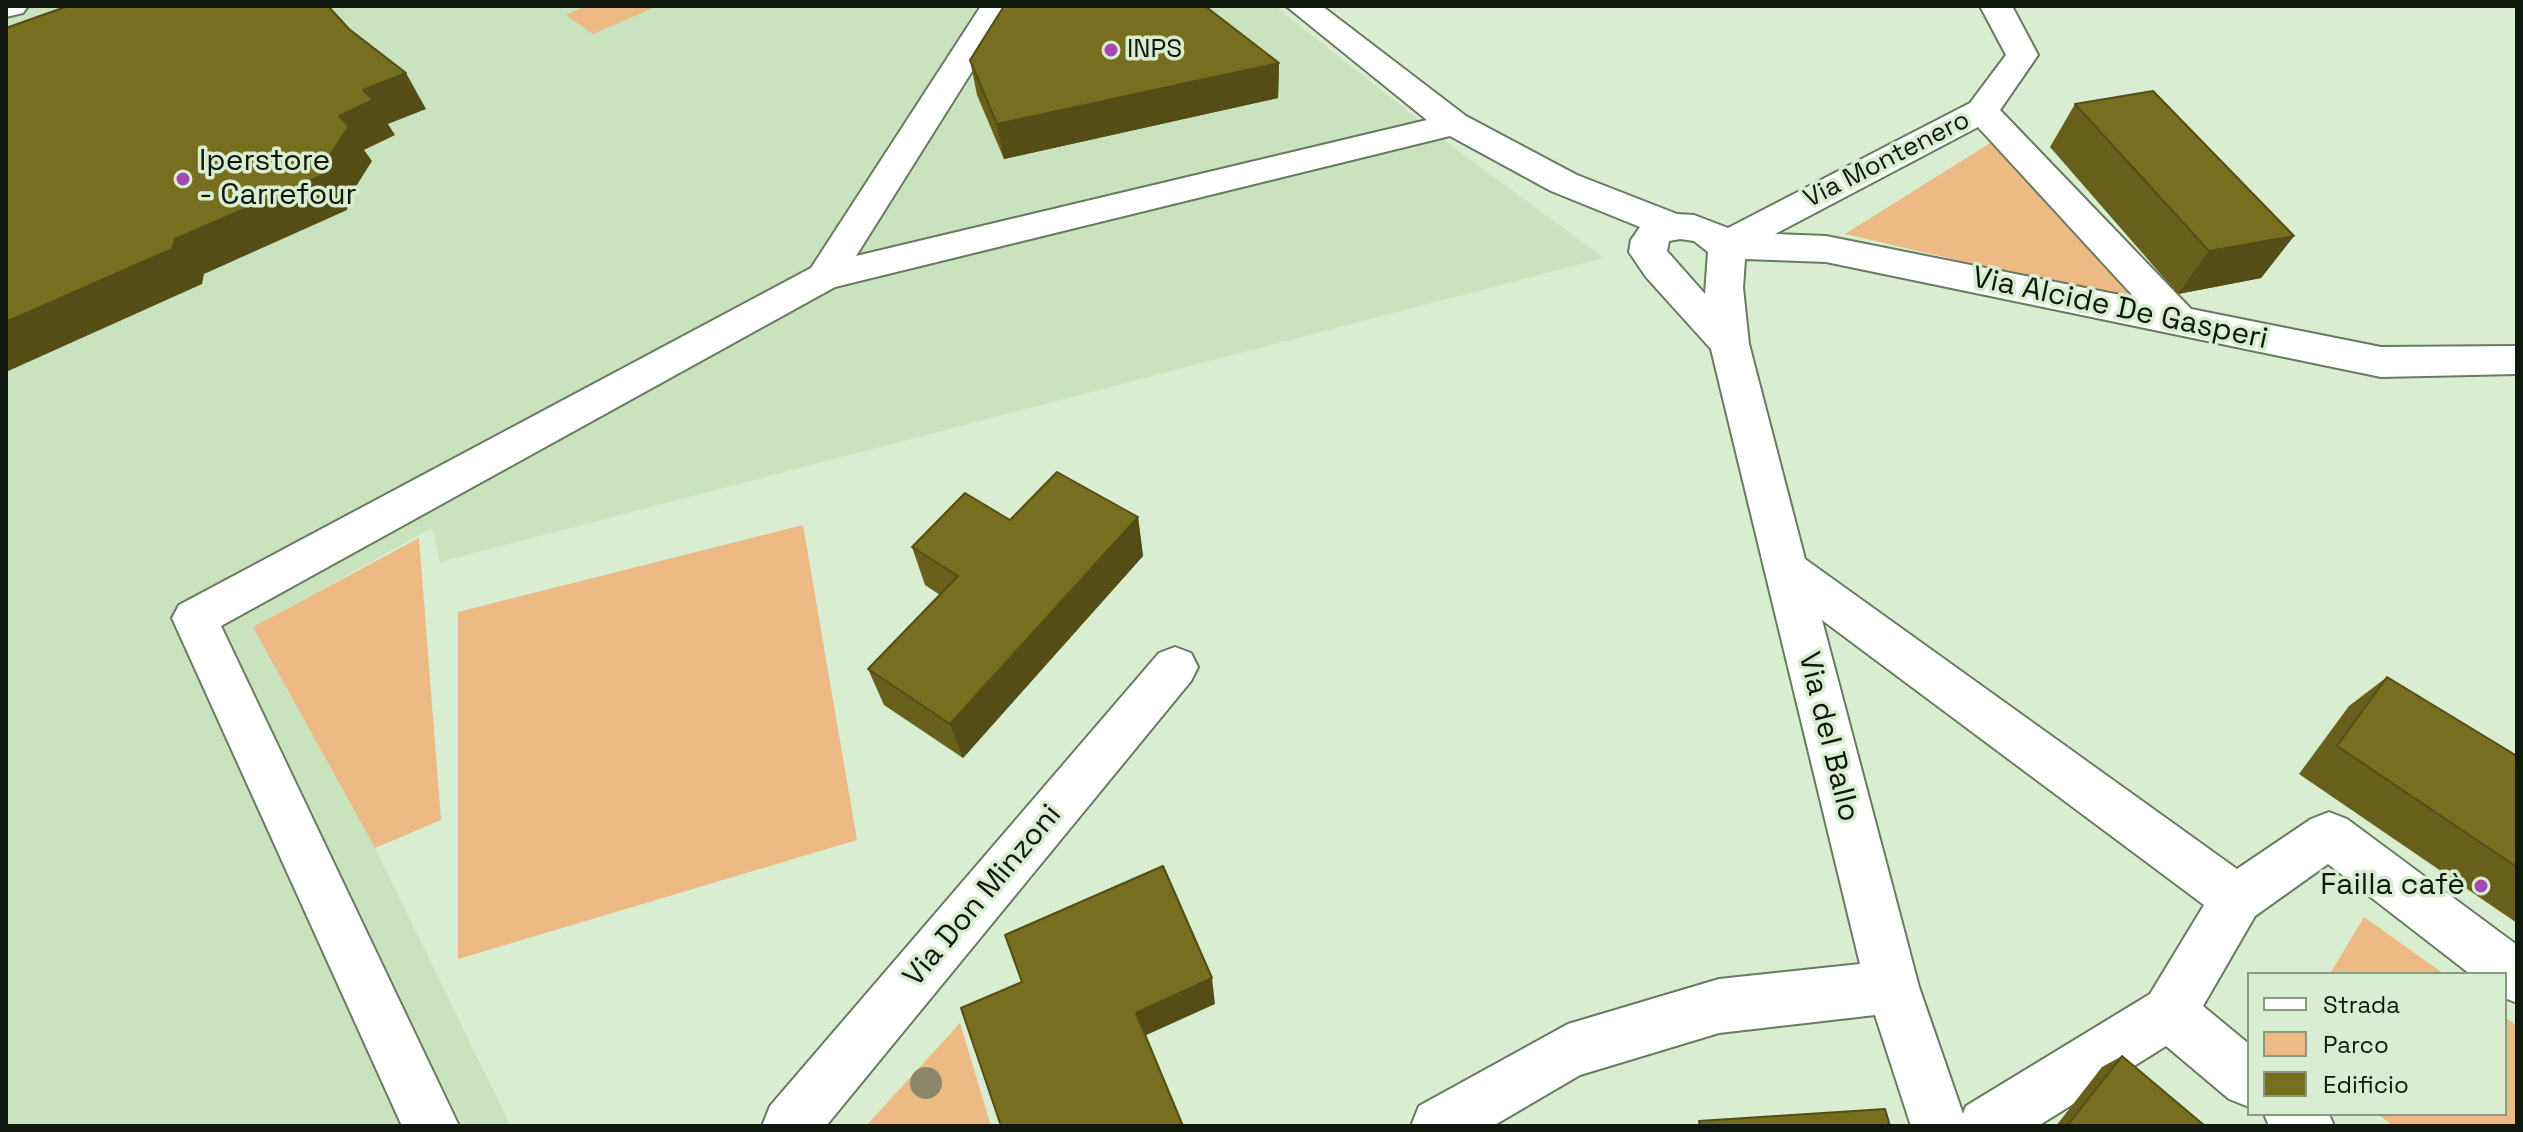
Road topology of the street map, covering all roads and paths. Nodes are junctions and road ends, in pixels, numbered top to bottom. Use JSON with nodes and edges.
{"nodes":[{"id":1,"x":12,"y":6,"type":"edge"},
{"id":2,"x":997,"y":6,"type":"edge"},
{"id":3,"x":1302,"y":6,"type":"edge"},
{"id":4,"x":1996,"y":6,"type":"edge"},
{"id":5,"x":6,"y":8,"type":"edge"},
{"id":6,"x":1982,"y":111,"type":"junction"},
{"id":7,"x":1454,"y":124,"type":"junction"},
{"id":8,"x":1663,"y":250,"type":"junction"},
{"id":9,"x":1724,"y":257,"type":"junction"},
{"id":10,"x":824,"y":277,"type":"junction"},
{"id":11,"x":2178,"y":320,"type":"junction"},
{"id":12,"x":1729,"y":344,"type":"junction"},
{"id":13,"x":2517,"y":360,"type":"edge"},
{"id":14,"x":1786,"y":569,"type":"junction"},
{"id":15,"x":1175,"y":667,"type":"dead end"},
{"id":16,"x":2237,"y":899,"type":"junction"},
{"id":17,"x":2517,"y":977,"type":"edge"},
{"id":18,"x":1892,"y":987,"type":"junction"},
{"id":19,"x":2169,"y":1013,"type":"junction"},
{"id":20,"x":2247,"y":1077,"type":"edge"},
{"id":21,"x":431,"y":1126,"type":"edge"},
{"id":22,"x":791,"y":1126,"type":"edge"},
{"id":23,"x":1439,"y":1126,"type":"edge"},
{"id":24,"x":1939,"y":1126,"type":"edge"},
{"id":25,"x":1986,"y":1126,"type":"edge"}],
"edges":[{"from":1,"to":5,"type":"street"},
{"from":2,"to":10,"type":"street"},
{"from":3,"to":7,"type":"street"},
{"from":4,"to":6,"type":"street","name":"Via Montenero"},
{"from":6,"to":9,"type":"street","name":"Via Montenero"},
{"from":6,"to":11,"type":"street"},
{"from":7,"to":8,"type":"street"},
{"from":7,"to":10,"type":"street"},
{"from":8,"to":9,"type":"street"},
{"from":8,"to":9,"type":"street"},
{"from":8,"to":12,"type":"street"},
{"from":9,"to":11,"type":"street","name":"Via Alcide De Gasperi"},
{"from":9,"to":12,"type":"street","name":"Via del Ballo"},
{"from":10,"to":21,"type":"street"},
{"from":11,"to":13,"type":"street","name":"Via Alcide De Gasperi"},
{"from":12,"to":14,"type":"street","name":"Via del Ballo"},
{"from":14,"to":16,"type":"street"},
{"from":14,"to":18,"type":"street","name":"Via del Ballo"},
{"from":15,"to":22,"type":"street","name":"Via Don Minzoni"},
{"from":16,"to":17,"type":"street"},
{"from":16,"to":19,"type":"street"},
{"from":18,"to":23,"type":"street"},
{"from":18,"to":24,"type":"street","name":"Via del Ballo"},
{"from":19,"to":20,"type":"street"},
{"from":19,"to":25,"type":"street"}]}
